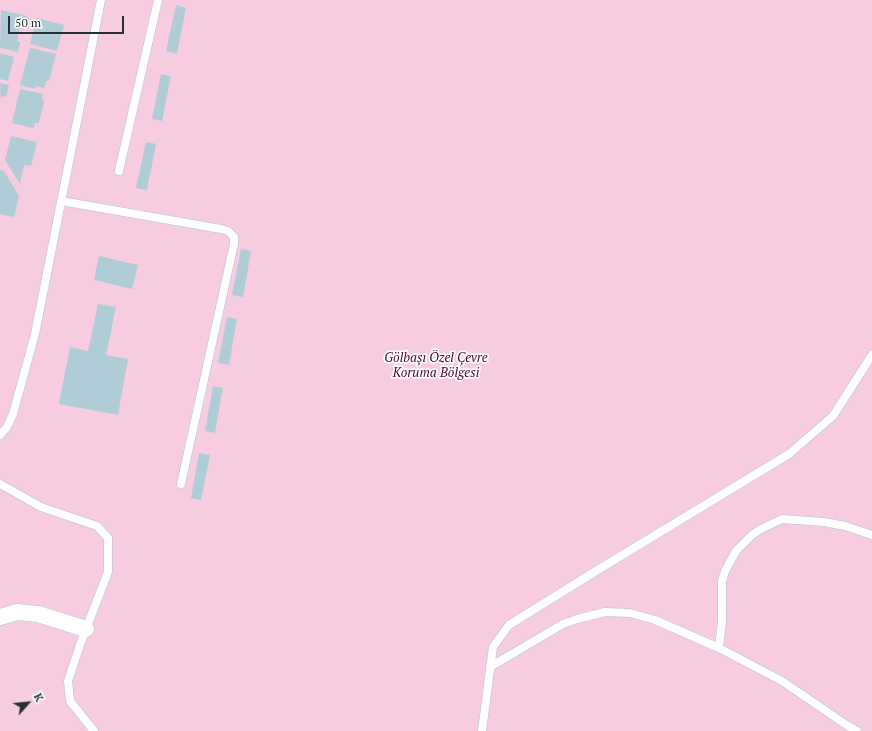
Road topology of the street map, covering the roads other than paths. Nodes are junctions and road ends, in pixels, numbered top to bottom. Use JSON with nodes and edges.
{"nodes":[{"id":1,"x":101,"y":0,"type":"edge"},
{"id":2,"x":158,"y":0,"type":"edge"},
{"id":3,"x":119,"y":171,"type":"dead end"},
{"id":4,"x":61,"y":201,"type":"junction"},
{"id":5,"x":872,"y":355,"type":"edge"},
{"id":6,"x":0,"y":435,"type":"edge"},
{"id":7,"x":0,"y":484,"type":"edge"},
{"id":8,"x":181,"y":484,"type":"dead end"},
{"id":9,"x":872,"y":535,"type":"edge"},
{"id":10,"x":0,"y":616,"type":"edge"},
{"id":11,"x":86,"y":629,"type":"junction"},
{"id":12,"x":719,"y":648,"type":"junction"},
{"id":13,"x":490,"y":667,"type":"junction"},
{"id":14,"x":94,"y":731,"type":"edge"},
{"id":15,"x":482,"y":731,"type":"edge"},
{"id":16,"x":857,"y":731,"type":"edge"}],
"edges":[{"from":1,"to":4,"type":"lane"},
{"from":2,"to":3,"type":"lane"},
{"from":4,"to":6,"type":"lane"},
{"from":4,"to":8,"type":"lane"},
{"from":5,"to":13,"type":"lane"},
{"from":7,"to":11,"type":"lane"},
{"from":9,"to":12,"type":"lane"},
{"from":10,"to":11,"type":"street"},
{"from":11,"to":14,"type":"lane"},
{"from":12,"to":13,"type":"lane"},
{"from":12,"to":16,"type":"lane"},
{"from":13,"to":15,"type":"lane"}]}
